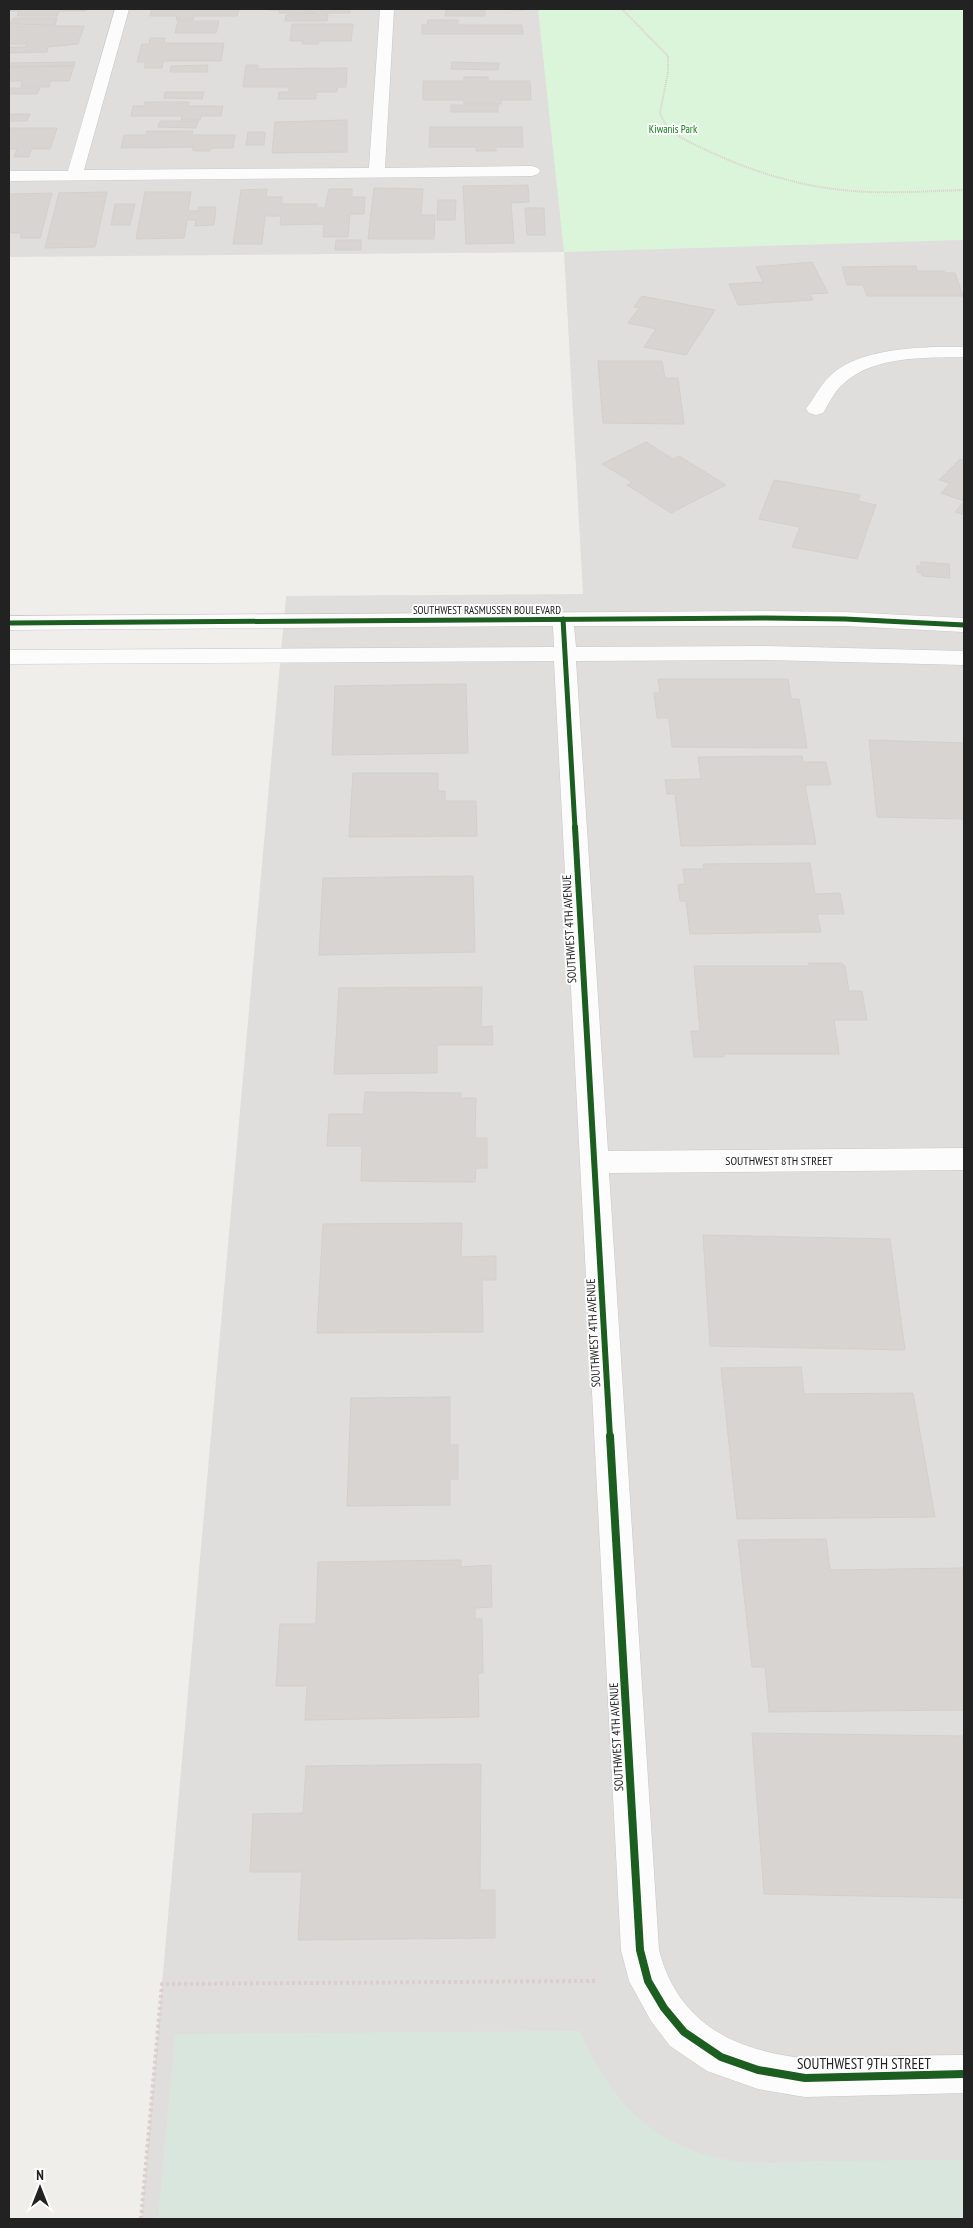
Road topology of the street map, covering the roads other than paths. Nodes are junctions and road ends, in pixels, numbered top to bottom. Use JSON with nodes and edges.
{"nodes":[{"id":1,"x":122,"y":9,"type":"edge"},
{"id":2,"x":387,"y":9,"type":"edge"},
{"id":3,"x":532,"y":171,"type":"dead end"},
{"id":4,"x":377,"y":172,"type":"junction"},
{"id":5,"x":75,"y":175,"type":"junction"},
{"id":6,"x":9,"y":176,"type":"edge"},
{"id":7,"x":964,"y":352,"type":"edge"},
{"id":8,"x":816,"y":408,"type":"dead end"},
{"id":9,"x":563,"y":619,"type":"junction"},
{"id":10,"x":9,"y":623,"type":"edge"},
{"id":11,"x":964,"y":625,"type":"edge"},
{"id":12,"x":565,"y":654,"type":"junction"},
{"id":13,"x":9,"y":657,"type":"edge"},
{"id":14,"x":964,"y":658,"type":"edge"},
{"id":15,"x":964,"y":1159,"type":"edge"},
{"id":16,"x":594,"y":1162,"type":"junction"},
{"id":17,"x":684,"y":2032,"type":"joint"},
{"id":18,"x":964,"y":2074,"type":"edge"}],
"edges":[{"from":1,"to":5,"type":"street"},
{"from":2,"to":4,"type":"street"},
{"from":3,"to":4,"type":"street"},
{"from":4,"to":5,"type":"street"},
{"from":5,"to":6,"type":"street"},
{"from":7,"to":8,"type":"street"},
{"from":9,"to":10,"type":"street","name":"SOUTHWEST RASMUSSEN BOULEVARD"},
{"from":9,"to":11,"type":"street","name":"SOUTHWEST RASMUSSEN BOULEVARD"},
{"from":9,"to":12,"type":"street","name":"SOUTHWEST 4TH AVENUE"},
{"from":12,"to":13,"type":"street"},
{"from":12,"to":14,"type":"street"},
{"from":12,"to":16,"type":"street","name":"SOUTHWEST 4TH AVENUE"},
{"from":15,"to":16,"type":"street","name":"SOUTHWEST 8TH STREET"},
{"from":16,"to":17,"type":"street","name":"SOUTHWEST 4TH AVENUE"},
{"from":17,"to":18,"type":"street","name":"SOUTHWEST 9TH STREET"}]}
